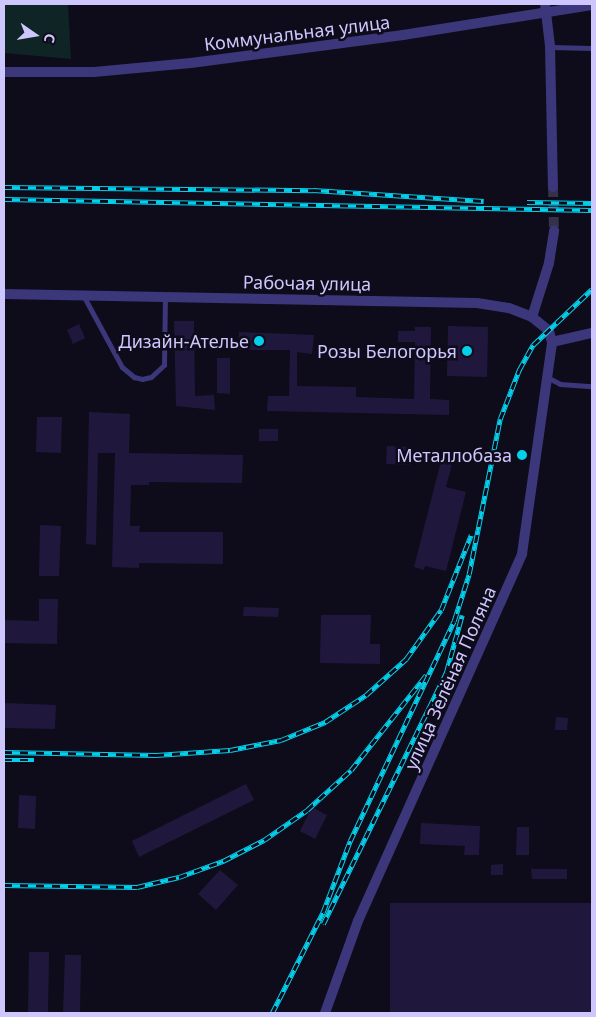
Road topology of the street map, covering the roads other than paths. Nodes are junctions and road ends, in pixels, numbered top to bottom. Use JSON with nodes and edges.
{"nodes":[{"id":1,"x":592,"y":5,"type":"edge"},
{"id":2,"x":547,"y":8,"type":"edge"},
{"id":3,"x":550,"y":46,"type":"junction"},
{"id":4,"x":592,"y":48,"type":"edge"},
{"id":5,"x":4,"y":72,"type":"edge"},
{"id":6,"x":553,"y":187,"type":"tunnel mouth"},
{"id":7,"x":554,"y":230,"type":"tunnel mouth"},
{"id":8,"x":4,"y":294,"type":"edge"},
{"id":9,"x":82,"y":295,"type":"junction"},
{"id":10,"x":165,"y":296,"type":"junction"},
{"id":11,"x":532,"y":317,"type":"junction"},
{"id":12,"x":592,"y":333,"type":"edge"},
{"id":13,"x":552,"y":342,"type":"junction"},
{"id":14,"x":544,"y":376,"type":"junction"},
{"id":15,"x":592,"y":386,"type":"edge"},
{"id":16,"x":325,"y":1013,"type":"edge"}],
"edges":[{"from":1,"to":2,"type":"street","name":"Коммунальная улица"},
{"from":2,"to":3,"type":"street"},
{"from":2,"to":5,"type":"street","name":"Коммунальная улица"},
{"from":3,"to":4,"type":"lane"},
{"from":3,"to":6,"type":"street"},
{"from":7,"to":11,"type":"street"},
{"from":8,"to":9,"type":"street","name":"Рабочая улица"},
{"from":9,"to":10,"type":"street","name":"Рабочая улица"},
{"from":9,"to":10,"type":"lane"},
{"from":10,"to":11,"type":"street","name":"Рабочая улица"},
{"from":11,"to":13,"type":"street","name":"Рабочая улица"},
{"from":12,"to":13,"type":"street"},
{"from":13,"to":14,"type":"street","name":"улица Зелёная Поляна"},
{"from":14,"to":15,"type":"lane"},
{"from":14,"to":16,"type":"street","name":"улица Зелёная Поляна"}]}
